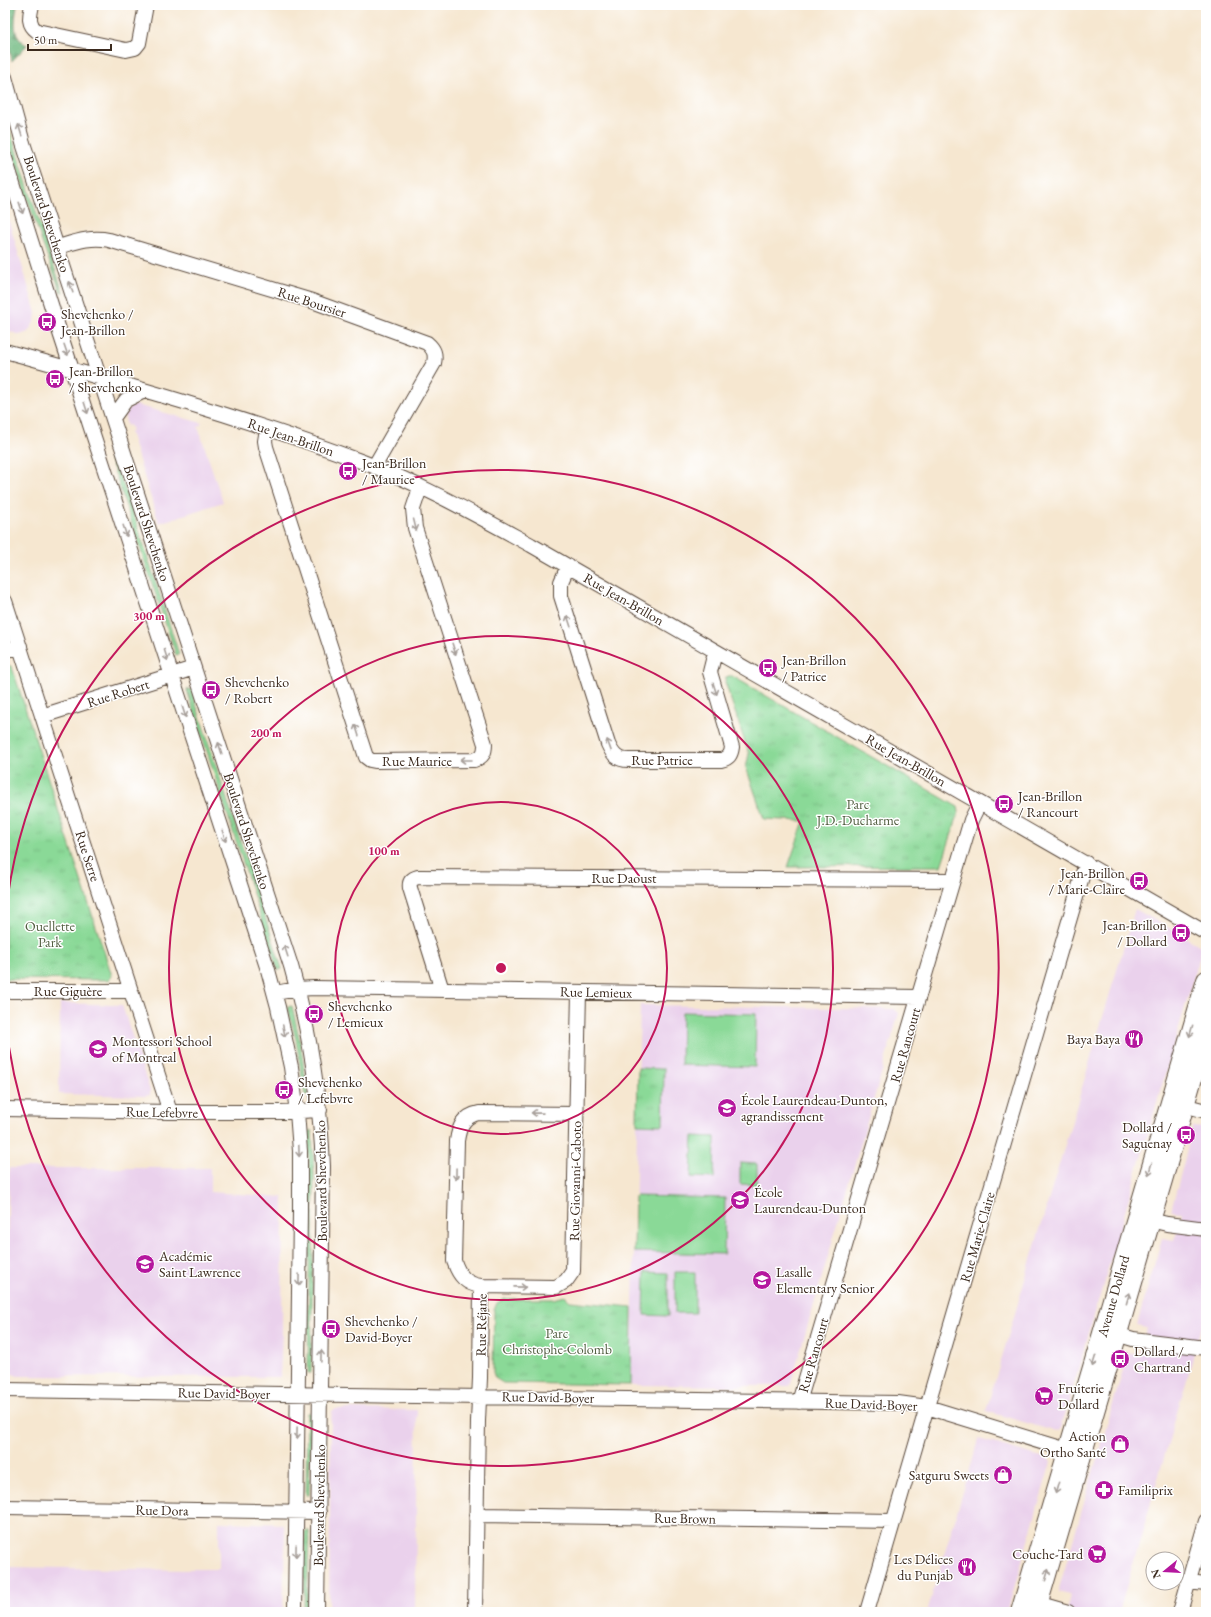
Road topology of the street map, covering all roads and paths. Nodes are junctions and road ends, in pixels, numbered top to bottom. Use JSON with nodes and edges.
{"nodes":[{"id":1,"x":32,"y":5,"type":"edge"},
{"id":2,"x":146,"y":5,"type":"edge"},
{"id":3,"x":5,"y":77,"type":"edge"},
{"id":4,"x":5,"y":158,"type":"edge"},
{"id":5,"x":58,"y":247,"type":"junction"},
{"id":6,"x":5,"y":351,"type":"edge"},
{"id":7,"x":73,"y":371,"type":"junction"},
{"id":8,"x":100,"y":378,"type":"junction"},
{"id":9,"x":144,"y":391,"type":"junction"},
{"id":10,"x":113,"y":418,"type":"junction"},
{"id":11,"x":266,"y":429,"type":"junction"},
{"id":12,"x":374,"y":467,"type":"junction"},
{"id":13,"x":420,"y":488,"type":"junction"},
{"id":14,"x":568,"y":566,"type":"junction"},
{"id":15,"x":5,"y":601,"type":"edge"},
{"id":16,"x":20,"y":646,"type":"junction"},
{"id":17,"x":5,"y":651,"type":"edge"},
{"id":18,"x":714,"y":652,"type":"junction"},
{"id":19,"x":194,"y":668,"type":"junction"},
{"id":20,"x":172,"y":675,"type":"junction"},
{"id":21,"x":42,"y":716,"type":"junction"},
{"id":22,"x":980,"y":804,"type":"junction"},
{"id":23,"x":1086,"y":863,"type":"junction"},
{"id":24,"x":953,"y":880,"type":"junction"},
{"id":25,"x":1206,"y":933,"type":"edge"},
{"id":26,"x":1206,"y":980,"type":"edge"},
{"id":27,"x":297,"y":989,"type":"junction"},
{"id":28,"x":442,"y":990,"type":"junction"},
{"id":29,"x":5,"y":991,"type":"edge"},
{"id":30,"x":131,"y":992,"type":"junction"},
{"id":31,"x":579,"y":992,"type":"junction"},
{"id":32,"x":275,"y":993,"type":"junction"},
{"id":33,"x":918,"y":997,"type":"junction"},
{"id":34,"x":1206,"y":1034,"type":"edge"},
{"id":35,"x":1177,"y":1104,"type":"junction"},
{"id":36,"x":5,"y":1109,"type":"edge"},
{"id":37,"x":320,"y":1110,"type":"junction"},
{"id":38,"x":1206,"y":1111,"type":"edge"},
{"id":39,"x":170,"y":1112,"type":"junction"},
{"id":40,"x":297,"y":1112,"type":"junction"},
{"id":41,"x":576,"y":1114,"type":"junction"},
{"id":42,"x":1144,"y":1218,"type":"junction"},
{"id":43,"x":1206,"y":1229,"type":"edge"},
{"id":44,"x":482,"y":1286,"type":"junction"},
{"id":45,"x":1110,"y":1333,"type":"junction"},
{"id":46,"x":1206,"y":1348,"type":"edge"},
{"id":47,"x":5,"y":1390,"type":"edge"},
{"id":48,"x":298,"y":1394,"type":"junction"},
{"id":49,"x":320,"y":1395,"type":"junction"},
{"id":50,"x":479,"y":1396,"type":"junction"},
{"id":51,"x":800,"y":1402,"type":"junction"},
{"id":52,"x":927,"y":1407,"type":"junction"},
{"id":53,"x":1075,"y":1453,"type":"junction"},
{"id":54,"x":5,"y":1507,"type":"edge"},
{"id":55,"x":296,"y":1512,"type":"junction"},
{"id":56,"x":319,"y":1512,"type":"junction"},
{"id":57,"x":476,"y":1515,"type":"junction"},
{"id":58,"x":894,"y":1521,"type":"junction"},
{"id":59,"x":1206,"y":1521,"type":"edge"},
{"id":60,"x":1188,"y":1582,"type":"junction"},
{"id":61,"x":1206,"y":1584,"type":"edge"},
{"id":62,"x":1030,"y":1607,"type":"edge"},
{"id":63,"x":295,"y":1612,"type":"edge"},
{"id":64,"x":317,"y":1612,"type":"edge"},
{"id":65,"x":475,"y":1612,"type":"edge"},
{"id":66,"x":867,"y":1612,"type":"edge"},
{"id":67,"x":1068,"y":1612,"type":"edge"},
{"id":68,"x":1180,"y":1612,"type":"edge"}],
"edges":[{"from":1,"to":2,"type":"street"},
{"from":5,"to":3,"type":"street","name":"Boulevard Shevchenko","one_way":true},
{"from":4,"to":7,"type":"street","name":"Boulevard Shevchenko","one_way":true},
{"from":8,"to":5,"type":"street","name":"Boulevard Shevchenko","one_way":true},
{"from":5,"to":12,"type":"street","name":"Rue Boursier"},
{"from":6,"to":7,"type":"street","name":"Rue Jean-Brillon"},
{"from":7,"to":8,"type":"street","name":"Rue Jean-Brillon"},
{"from":7,"to":20,"type":"street","name":"Boulevard Shevchenko","one_way":true},
{"from":8,"to":9,"type":"street","name":"Rue Jean-Brillon"},
{"from":8,"to":10,"type":"street","name":"Boulevard Shevchenko"},
{"from":9,"to":10,"type":"street"},
{"from":9,"to":11,"type":"street","name":"Rue Jean-Brillon"},
{"from":10,"to":19,"type":"street","name":"Boulevard Shevchenko"},
{"from":11,"to":12,"type":"street","name":"Rue Jean-Brillon"},
{"from":13,"to":11,"type":"street","name":"Rue Maurice","one_way":true},
{"from":12,"to":13,"type":"street","name":"Rue Jean-Brillon"},
{"from":13,"to":14,"type":"street","name":"Rue Jean-Brillon"},
{"from":14,"to":18,"type":"street","name":"Rue Jean-Brillon"},
{"from":18,"to":14,"type":"street","name":"Rue Patrice","one_way":true},
{"from":15,"to":16,"type":"street","name":"Rue Serre"},
{"from":16,"to":17,"type":"street"},
{"from":16,"to":21,"type":"street","name":"Rue Serre"},
{"from":18,"to":22,"type":"street","name":"Rue Jean-Brillon"},
{"from":19,"to":20,"type":"street","name":"Rue Robert"},
{"from":27,"to":19,"type":"street","name":"Boulevard Shevchenko","one_way":true},
{"from":20,"to":21,"type":"street","name":"Rue Robert"},
{"from":20,"to":32,"type":"street","name":"Boulevard Shevchenko","one_way":true},
{"from":21,"to":30,"type":"street","name":"Rue Serre"},
{"from":22,"to":23,"type":"street","name":"Rue Jean-Brillon"},
{"from":22,"to":24,"type":"street","name":"Rue Rancourt"},
{"from":23,"to":25,"type":"street","name":"Rue Jean-Brillon"},
{"from":23,"to":52,"type":"street","name":"Rue Marie-Claire"},
{"from":24,"to":28,"type":"street","name":"Rue Daoust"},
{"from":24,"to":33,"type":"street","name":"Rue Rancourt"},
{"from":26,"to":35,"type":"main road","name":"Avenue Dollard","one_way":true},
{"from":27,"to":28,"type":"street","name":"Rue Lemieux"},
{"from":27,"to":32,"type":"street","name":"Rue Lemieux"},
{"from":27,"to":37,"type":"street","name":"Boulevard Shevchenko"},
{"from":28,"to":31,"type":"street","name":"Rue Lemieux"},
{"from":29,"to":30,"type":"street","name":"Rue Giguère"},
{"from":30,"to":39,"type":"street","name":"Rue Serre"},
{"from":31,"to":33,"type":"street","name":"Rue Lemieux"},
{"from":31,"to":41,"type":"street","name":"Rue Giovanni-Caboto"},
{"from":32,"to":40,"type":"street","name":"Boulevard Shevchenko","one_way":true},
{"from":33,"to":51,"type":"street","name":"Rue Rancourt"},
{"from":34,"to":35,"type":"main road","name":"Avenue Dollard"},
{"from":35,"to":38,"type":"street"},
{"from":35,"to":42,"type":"main road","name":"Avenue Dollard"},
{"from":36,"to":39,"type":"street","name":"Rue Lefebvre"},
{"from":37,"to":40,"type":"street","name":"Rue Lefebvre"},
{"from":49,"to":37,"type":"street","name":"Boulevard Shevchenko","one_way":true},
{"from":39,"to":40,"type":"street","name":"Rue Lefebvre"},
{"from":40,"to":48,"type":"street","name":"Boulevard Shevchenko","one_way":true},
{"from":44,"to":41,"type":"street","name":"Rue Giovanni-Caboto","one_way":true},
{"from":41,"to":44,"type":"street","name":"Rue Réjane","one_way":true},
{"from":42,"to":43,"type":"street"},
{"from":42,"to":45,"type":"main road","name":"Avenue Dollard"},
{"from":44,"to":50,"type":"street","name":"Rue Réjane"},
{"from":45,"to":46,"type":"street"},
{"from":45,"to":53,"type":"main road","name":"Avenue Dollard"},
{"from":47,"to":48,"type":"street","name":"Rue David-Boyer"},
{"from":48,"to":49,"type":"street","name":"Rue David-Boyer"},
{"from":48,"to":55,"type":"street","name":"Boulevard Shevchenko","one_way":true},
{"from":49,"to":50,"type":"street","name":"Rue David-Boyer"},
{"from":49,"to":56,"type":"street","name":"Boulevard Shevchenko"},
{"from":50,"to":51,"type":"street","name":"Rue David-Boyer"},
{"from":50,"to":57,"type":"street","name":"Rue Réjane"},
{"from":51,"to":52,"type":"street","name":"Rue David-Boyer"},
{"from":52,"to":53,"type":"street","name":"Rue David-Boyer"},
{"from":52,"to":58,"type":"street","name":"Rue Marie-Claire"},
{"from":53,"to":62,"type":"main road","name":"Avenue Dollard"},
{"from":54,"to":55,"type":"street","name":"Rue Dora"},
{"from":55,"to":56,"type":"street","name":"Rue Dora"},
{"from":55,"to":63,"type":"street","name":"Boulevard Shevchenko","one_way":true},
{"from":56,"to":64,"type":"street","name":"Boulevard Shevchenko"},
{"from":57,"to":58,"type":"street","name":"Rue Brown"},
{"from":57,"to":65,"type":"street","name":"Rue Réjane"},
{"from":58,"to":66,"type":"street","name":"Rue Marie-Claire"},
{"from":59,"to":60,"type":"street"},
{"from":60,"to":61,"type":"street"},
{"from":60,"to":68,"type":"street"},
{"from":62,"to":67,"type":"street"}]}
